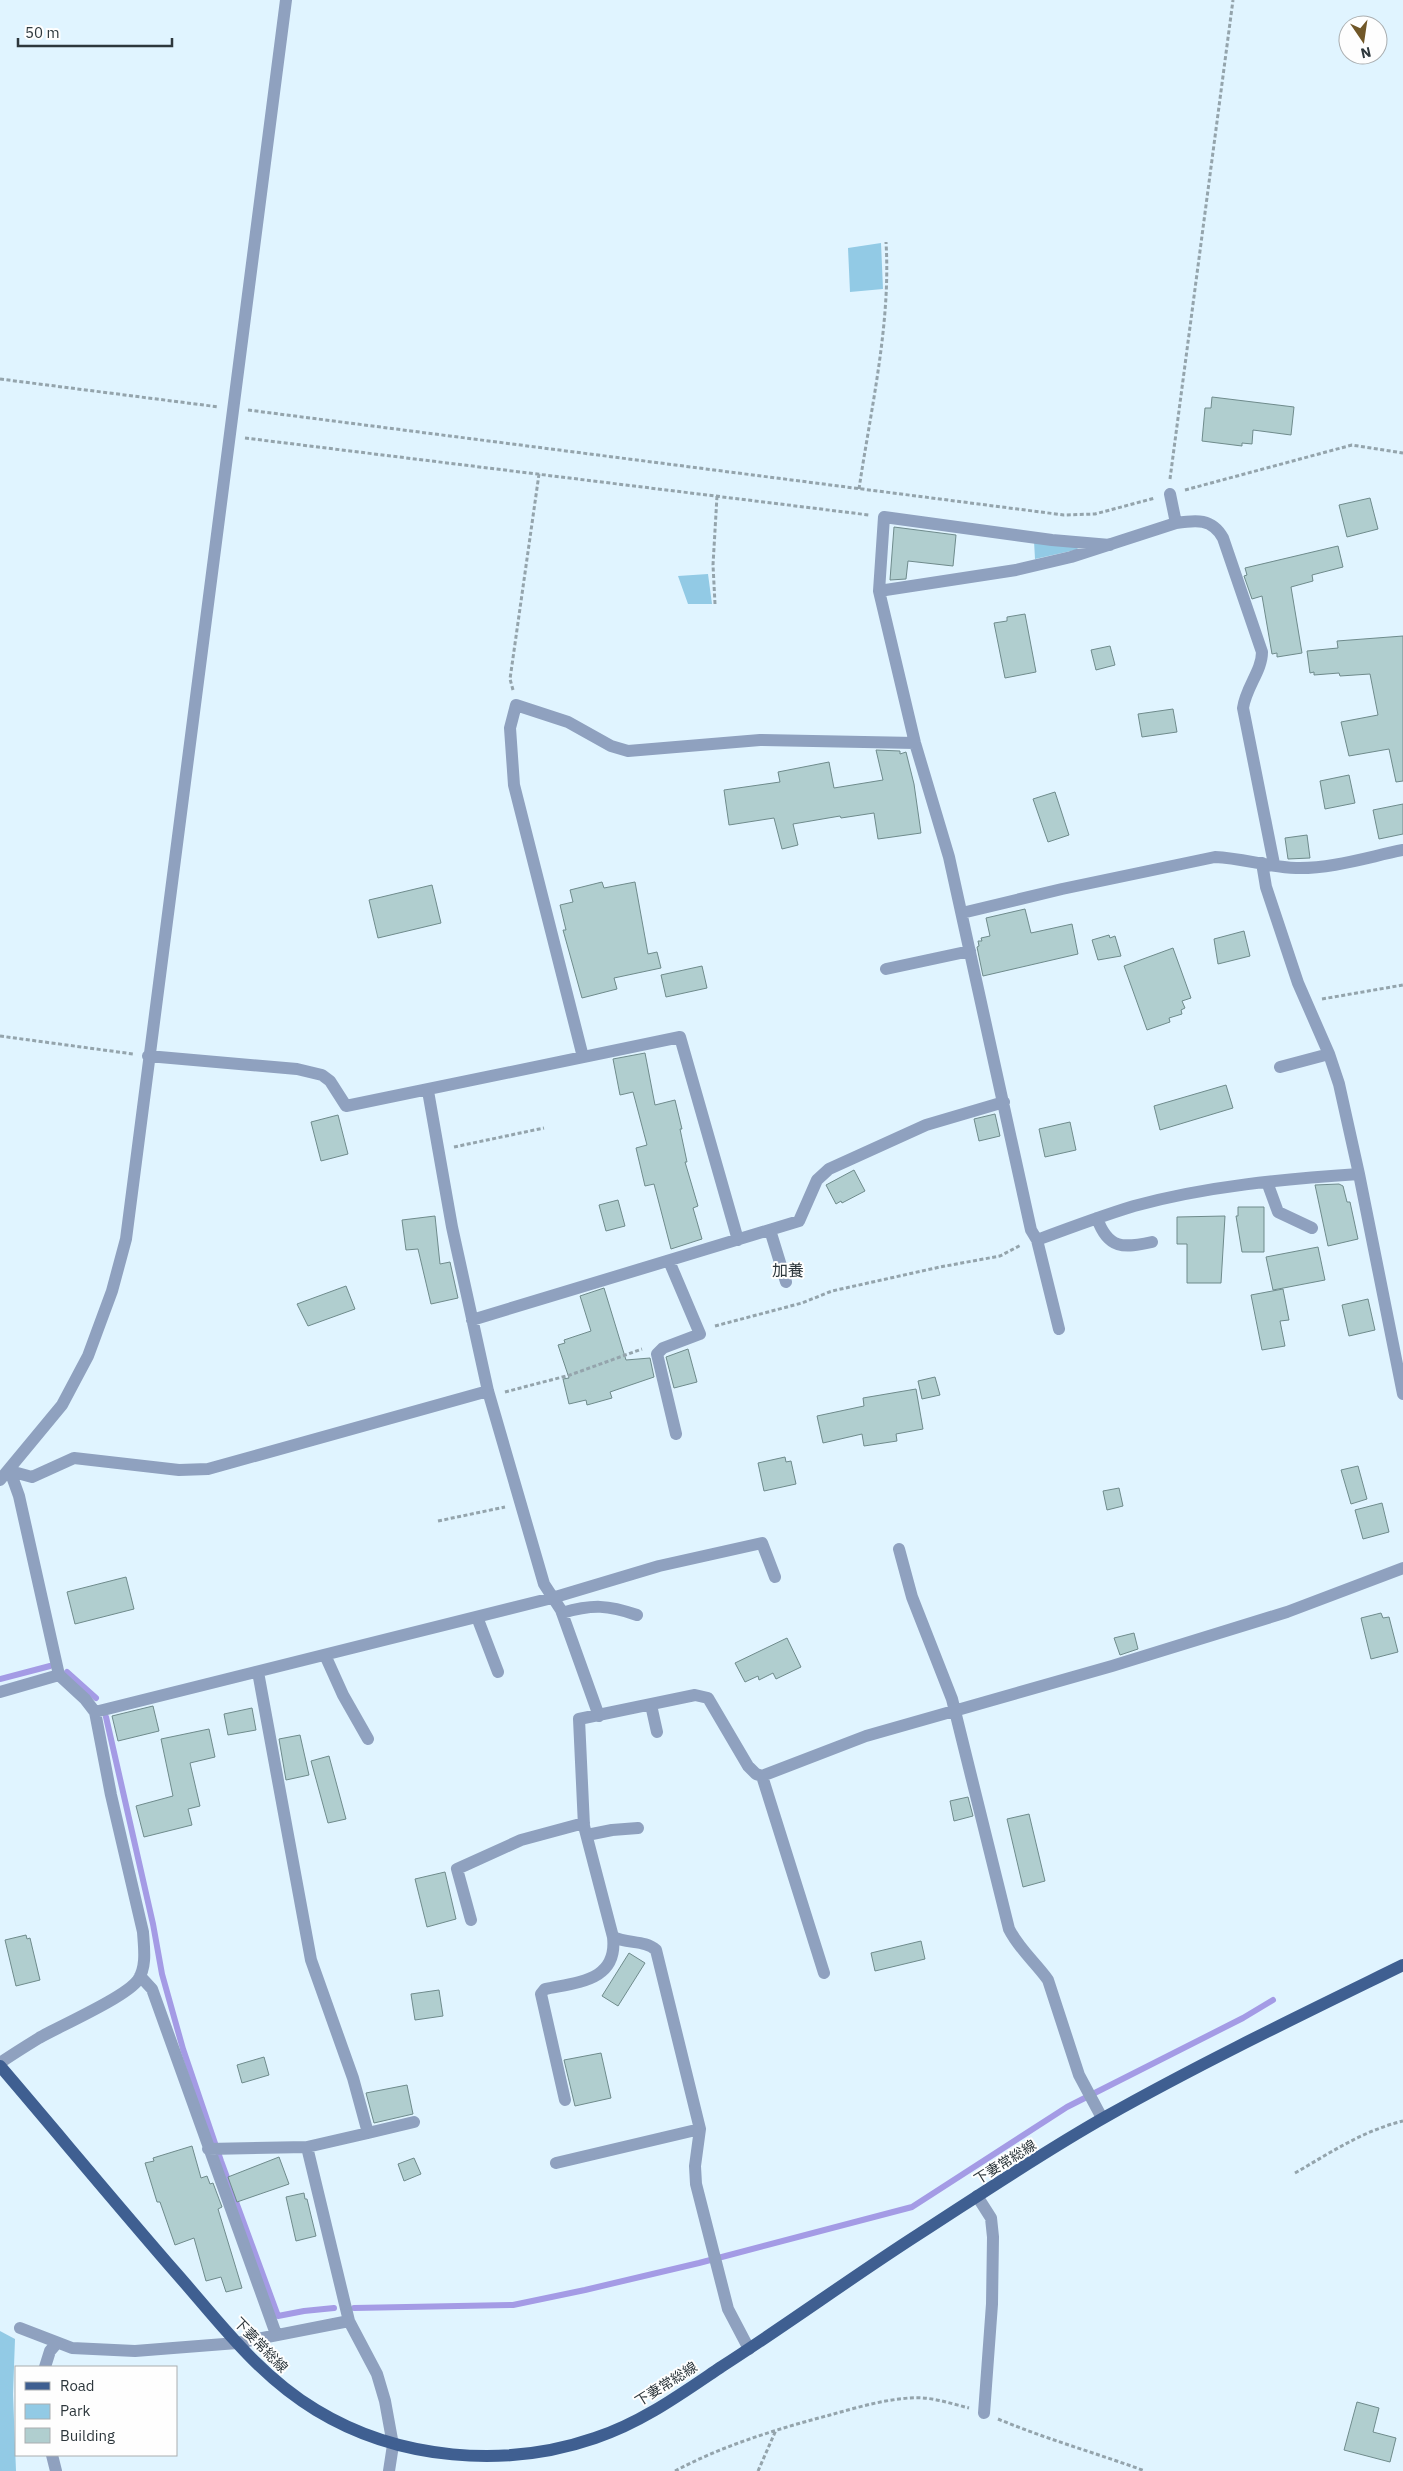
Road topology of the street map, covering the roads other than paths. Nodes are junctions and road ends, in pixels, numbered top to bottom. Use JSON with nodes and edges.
{"nodes":[{"id":1,"x":286,"y":0,"type":"edge"},
{"id":2,"x":1170,"y":494,"type":"road end"},
{"id":3,"x":1176,"y":524,"type":"junction"},
{"id":4,"x":1110,"y":545,"type":"junction"},
{"id":5,"x":879,"y":591,"type":"junction"},
{"id":6,"x":915,"y":743,"type":"junction"},
{"id":7,"x":1403,"y":850,"type":"edge"},
{"id":8,"x":1268,"y":864,"type":"junction"},
{"id":9,"x":962,"y":913,"type":"junction"},
{"id":10,"x":970,"y":951,"type":"junction"},
{"id":11,"x":886,"y":969,"type":"dead end"},
{"id":12,"x":1329,"y":1054,"type":"junction"},
{"id":13,"x":148,"y":1056,"type":"junction"},
{"id":14,"x":583,"y":1057,"type":"junction"},
{"id":15,"x":1280,"y":1067,"type":"dead end"},
{"id":16,"x":428,"y":1091,"type":"junction"},
{"id":17,"x":1004,"y":1102,"type":"junction"},
{"id":18,"x":1359,"y":1174,"type":"junction"},
{"id":19,"x":1267,"y":1182,"type":"junction"},
{"id":20,"x":1097,"y":1218,"type":"junction"},
{"id":21,"x":1312,"y":1228,"type":"dead end"},
{"id":22,"x":770,"y":1230,"type":"junction"},
{"id":23,"x":1035,"y":1237,"type":"junction"},
{"id":24,"x":738,"y":1240,"type":"junction"},
{"id":25,"x":1152,"y":1242,"type":"dead end"},
{"id":26,"x":668,"y":1261,"type":"junction"},
{"id":27,"x":786,"y":1282,"type":"dead end"},
{"id":28,"x":472,"y":1320,"type":"junction"},
{"id":29,"x":1059,"y":1329,"type":"dead end"},
{"id":30,"x":488,"y":1391,"type":"junction"},
{"id":31,"x":1403,"y":1394,"type":"edge"},
{"id":32,"x":676,"y":1434,"type":"dead end"},
{"id":33,"x":10,"y":1471,"type":"junction"},
{"id":34,"x":0,"y":1480,"type":"edge"},
{"id":35,"x":899,"y":1549,"type":"dead end"},
{"id":36,"x":1403,"y":1568,"type":"edge"},
{"id":37,"x":775,"y":1577,"type":"dead end"},
{"id":38,"x":552,"y":1598,"type":"junction"},
{"id":39,"x":562,"y":1613,"type":"junction"},
{"id":40,"x":637,"y":1615,"type":"dead end"},
{"id":41,"x":477,"y":1616,"type":"junction"},
{"id":42,"x":325,"y":1655,"type":"junction"},
{"id":43,"x":258,"y":1672,"type":"junction"},
{"id":44,"x":498,"y":1672,"type":"dead end"},
{"id":45,"x":59,"y":1675,"type":"junction"},
{"id":46,"x":0,"y":1692,"type":"edge"},
{"id":47,"x":651,"y":1705,"type":"junction"},
{"id":48,"x":95,"y":1712,"type":"junction"},
{"id":49,"x":955,"y":1712,"type":"junction"},
{"id":50,"x":599,"y":1716,"type":"junction"},
{"id":51,"x":657,"y":1732,"type":"dead end"},
{"id":52,"x":368,"y":1739,"type":"dead end"},
{"id":53,"x":762,"y":1776,"type":"junction"},
{"id":54,"x":638,"y":1828,"type":"dead end"},
{"id":55,"x":585,"y":1829,"type":"junction"},
{"id":56,"x":471,"y":1920,"type":"dead end"},
{"id":57,"x":613,"y":1937,"type":"junction"},
{"id":58,"x":1403,"y":1965,"type":"edge"},
{"id":59,"x":824,"y":1973,"type":"dead end"},
{"id":60,"x":140,"y":1976,"type":"junction"},
{"id":61,"x":0,"y":2064,"type":"edge"},
{"id":62,"x":565,"y":2100,"type":"dead end"},
{"id":63,"x":1102,"y":2118,"type":"junction"},
{"id":64,"x":414,"y":2122,"type":"dead end"},
{"id":65,"x":700,"y":2129,"type":"junction"},
{"id":66,"x":368,"y":2133,"type":"junction"},
{"id":67,"x":214,"y":2148,"type":"junction"},
{"id":68,"x":307,"y":2148,"type":"junction"},
{"id":69,"x":556,"y":2163,"type":"dead end"},
{"id":70,"x":977,"y":2196,"type":"junction"},
{"id":71,"x":349,"y":2321,"type":"junction"},
{"id":72,"x":20,"y":2328,"type":"dead end"},
{"id":73,"x":276,"y":2334,"type":"junction"},
{"id":74,"x":237,"y":2343,"type":"junction"},
{"id":75,"x":56,"y":2344,"type":"junction"},
{"id":76,"x":748,"y":2349,"type":"junction"},
{"id":77,"x":45,"y":2366,"type":"edge"},
{"id":78,"x":984,"y":2413,"type":"road end"},
{"id":79,"x":393,"y":2444,"type":"junction"},
{"id":80,"x":52,"y":2456,"type":"edge"},
{"id":81,"x":56,"y":2471,"type":"edge"},
{"id":82,"x":389,"y":2471,"type":"edge"}],
"edges":[{"from":1,"to":13,"type":"street"},
{"from":2,"to":3,"type":"street"},
{"from":3,"to":4,"type":"street"},
{"from":3,"to":8,"type":"street"},
{"from":4,"to":5,"type":"street"},
{"from":4,"to":5,"type":"street"},
{"from":5,"to":6,"type":"street"},
{"from":6,"to":9,"type":"street"},
{"from":6,"to":14,"type":"street"},
{"from":7,"to":8,"type":"street"},
{"from":8,"to":9,"type":"street"},
{"from":8,"to":12,"type":"street"},
{"from":9,"to":10,"type":"street"},
{"from":10,"to":11,"type":"street"},
{"from":10,"to":17,"type":"street"},
{"from":12,"to":15,"type":"street"},
{"from":12,"to":18,"type":"street"},
{"from":13,"to":16,"type":"street"},
{"from":13,"to":33,"type":"street"},
{"from":14,"to":16,"type":"street"},
{"from":14,"to":24,"type":"street"},
{"from":16,"to":28,"type":"street"},
{"from":17,"to":22,"type":"street"},
{"from":17,"to":23,"type":"street"},
{"from":18,"to":19,"type":"street"},
{"from":18,"to":31,"type":"street"},
{"from":19,"to":20,"type":"street"},
{"from":19,"to":21,"type":"street"},
{"from":20,"to":23,"type":"street"},
{"from":20,"to":25,"type":"street"},
{"from":22,"to":24,"type":"street"},
{"from":22,"to":27,"type":"street"},
{"from":23,"to":29,"type":"street"},
{"from":24,"to":26,"type":"street"},
{"from":26,"to":28,"type":"street"},
{"from":26,"to":32,"type":"street"},
{"from":28,"to":30,"type":"street"},
{"from":30,"to":33,"type":"street"},
{"from":30,"to":38,"type":"street"},
{"from":33,"to":34,"type":"street"},
{"from":33,"to":45,"type":"street"},
{"from":35,"to":49,"type":"street"},
{"from":36,"to":49,"type":"street"},
{"from":37,"to":38,"type":"street"},
{"from":38,"to":39,"type":"street"},
{"from":38,"to":41,"type":"street"},
{"from":39,"to":40,"type":"street"},
{"from":39,"to":50,"type":"street"},
{"from":41,"to":42,"type":"street"},
{"from":41,"to":44,"type":"street"},
{"from":42,"to":43,"type":"street"},
{"from":42,"to":52,"type":"street"},
{"from":43,"to":48,"type":"street"},
{"from":43,"to":66,"type":"street"},
{"from":45,"to":46,"type":"street"},
{"from":45,"to":48,"type":"street"},
{"from":47,"to":50,"type":"street"},
{"from":47,"to":51,"type":"street"},
{"from":47,"to":53,"type":"street"},
{"from":48,"to":60,"type":"street"},
{"from":49,"to":53,"type":"street"},
{"from":49,"to":63,"type":"street"},
{"from":50,"to":55,"type":"street"},
{"from":53,"to":59,"type":"street"},
{"from":54,"to":55,"type":"street"},
{"from":55,"to":56,"type":"street"},
{"from":55,"to":57,"type":"street"},
{"from":57,"to":62,"type":"street"},
{"from":57,"to":65,"type":"street"},
{"from":58,"to":63,"type":"main road","name":"下妻常総線"},
{"from":60,"to":61,"type":"street"},
{"from":60,"to":67,"type":"street"},
{"from":61,"to":74,"type":"main road","name":"下妻常総線"},
{"from":63,"to":70,"type":"main road","name":"下妻常総線"},
{"from":64,"to":66,"type":"street"},
{"from":65,"to":69,"type":"street"},
{"from":65,"to":76,"type":"street"},
{"from":66,"to":68,"type":"street"},
{"from":67,"to":68,"type":"street"},
{"from":67,"to":73,"type":"street"},
{"from":68,"to":71,"type":"street"},
{"from":70,"to":76,"type":"main road","name":"下妻常総線"},
{"from":70,"to":78,"type":"street"},
{"from":71,"to":73,"type":"street"},
{"from":71,"to":79,"type":"street"},
{"from":72,"to":75,"type":"street"},
{"from":73,"to":74,"type":"street"},
{"from":74,"to":75,"type":"street"},
{"from":74,"to":79,"type":"main road","name":"下妻常総線"},
{"from":75,"to":77,"type":"street"},
{"from":76,"to":79,"type":"main road","name":"下妻常総線"},
{"from":79,"to":82,"type":"street"},
{"from":80,"to":81,"type":"street"}]}
